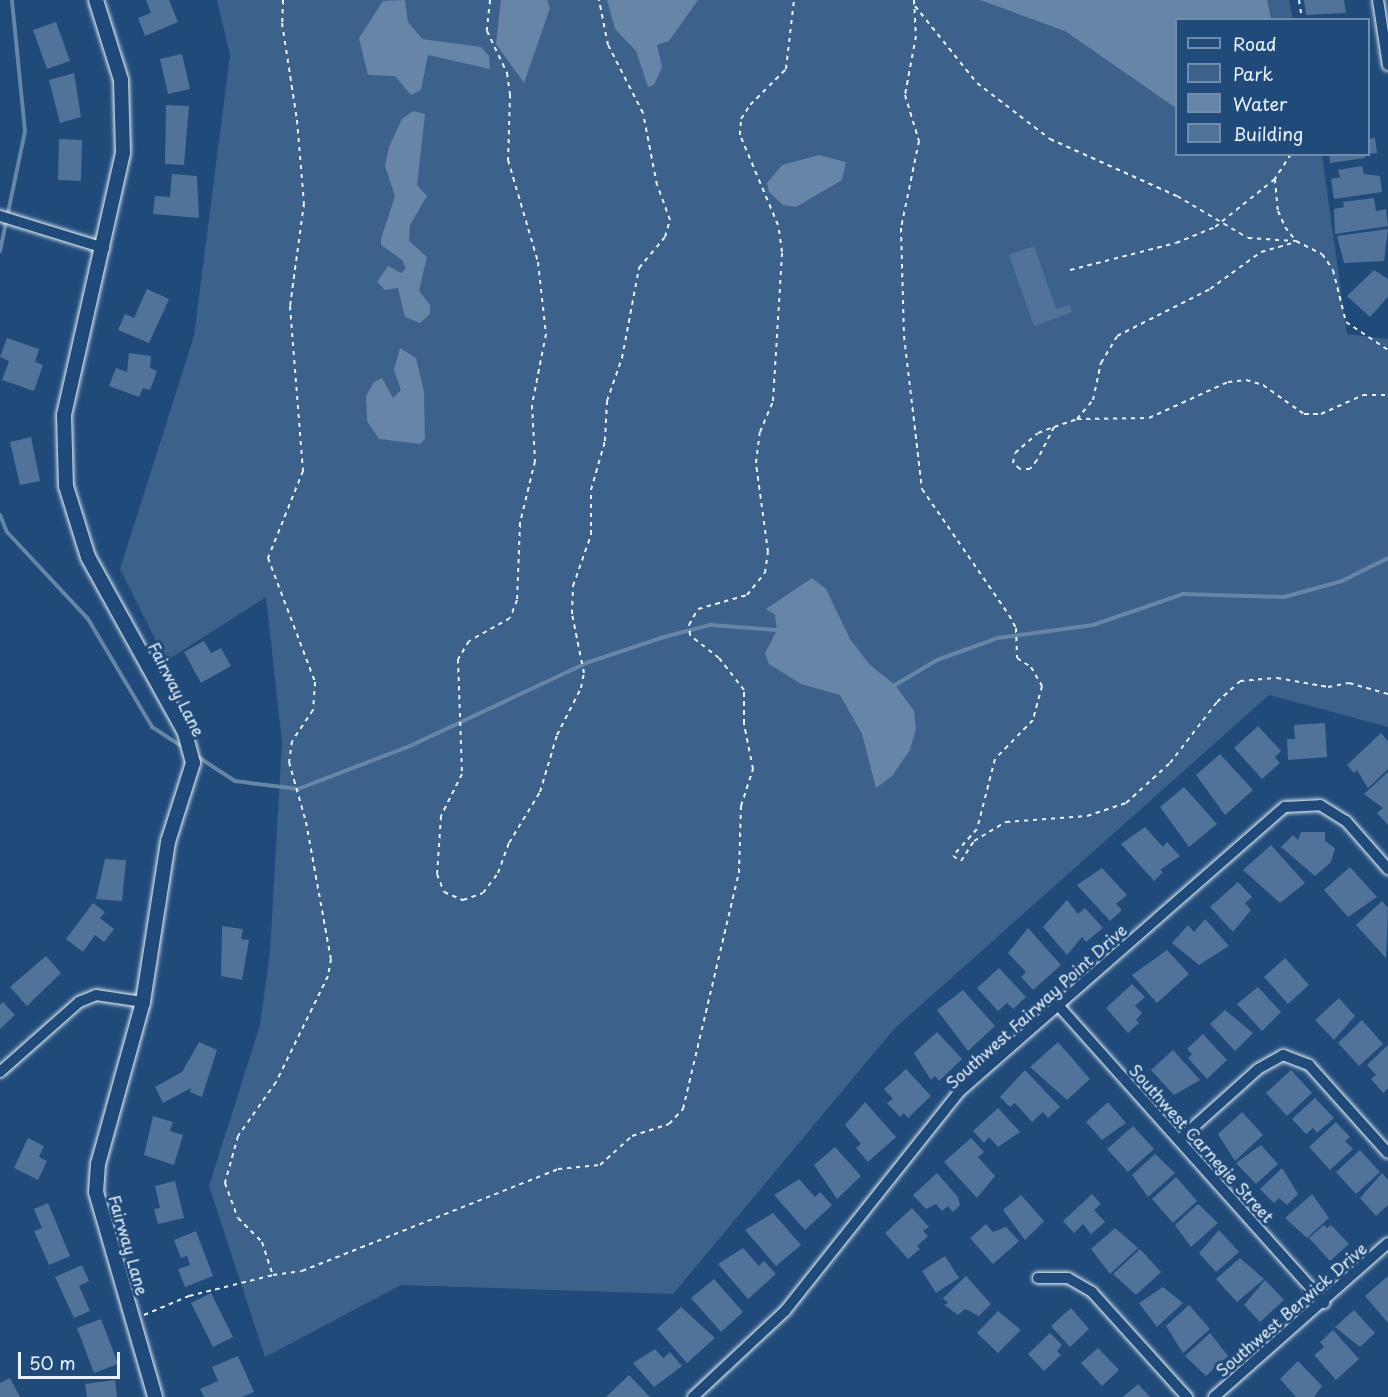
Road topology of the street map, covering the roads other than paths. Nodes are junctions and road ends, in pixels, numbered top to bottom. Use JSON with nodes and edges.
{"nodes":[{"id":1,"x":96,"y":0,"type":"edge"},
{"id":2,"x":1378,"y":0,"type":"edge"},
{"id":3,"x":1387,"y":51,"type":"edge"},
{"id":4,"x":1388,"y":65,"type":"edge"},
{"id":5,"x":0,"y":216,"type":"edge"},
{"id":6,"x":104,"y":248,"type":"junction"},
{"id":7,"x":1388,"y":869,"type":"edge"},
{"id":8,"x":142,"y":1002,"type":"junction"},
{"id":9,"x":1057,"y":1004,"type":"junction"},
{"id":10,"x":0,"y":1072,"type":"edge"},
{"id":11,"x":1179,"y":1140,"type":"junction"},
{"id":12,"x":1388,"y":1153,"type":"edge"},
{"id":13,"x":1388,"y":1243,"type":"edge"},
{"id":14,"x":1038,"y":1278,"type":"dead end"},
{"id":15,"x":1324,"y":1303,"type":"junction"},
{"id":16,"x":155,"y":1397,"type":"edge"},
{"id":17,"x":693,"y":1397,"type":"edge"},
{"id":18,"x":1186,"y":1397,"type":"edge"},
{"id":19,"x":1214,"y":1397,"type":"edge"}],
"edges":[{"from":1,"to":6,"type":"street","name":"Fairway Lane"},
{"from":2,"to":3,"type":"street"},
{"from":3,"to":4,"type":"street"},
{"from":5,"to":6,"type":"street"},
{"from":6,"to":8,"type":"street","name":"Fairway Lane"},
{"from":7,"to":9,"type":"street","name":"Southwest Fairway Point Drive"},
{"from":8,"to":10,"type":"street"},
{"from":8,"to":16,"type":"street","name":"Fairway Lane"},
{"from":9,"to":11,"type":"street","name":"Southwest Carnegie Street"},
{"from":9,"to":17,"type":"street","name":"Southwest Fairway Point Drive"},
{"from":11,"to":12,"type":"street"},
{"from":11,"to":15,"type":"street","name":"Southwest Carnegie Street"},
{"from":13,"to":15,"type":"street","name":"Southwest Berwick Drive"},
{"from":14,"to":18,"type":"street"},
{"from":15,"to":19,"type":"street","name":"Southwest Berwick Drive"}]}
